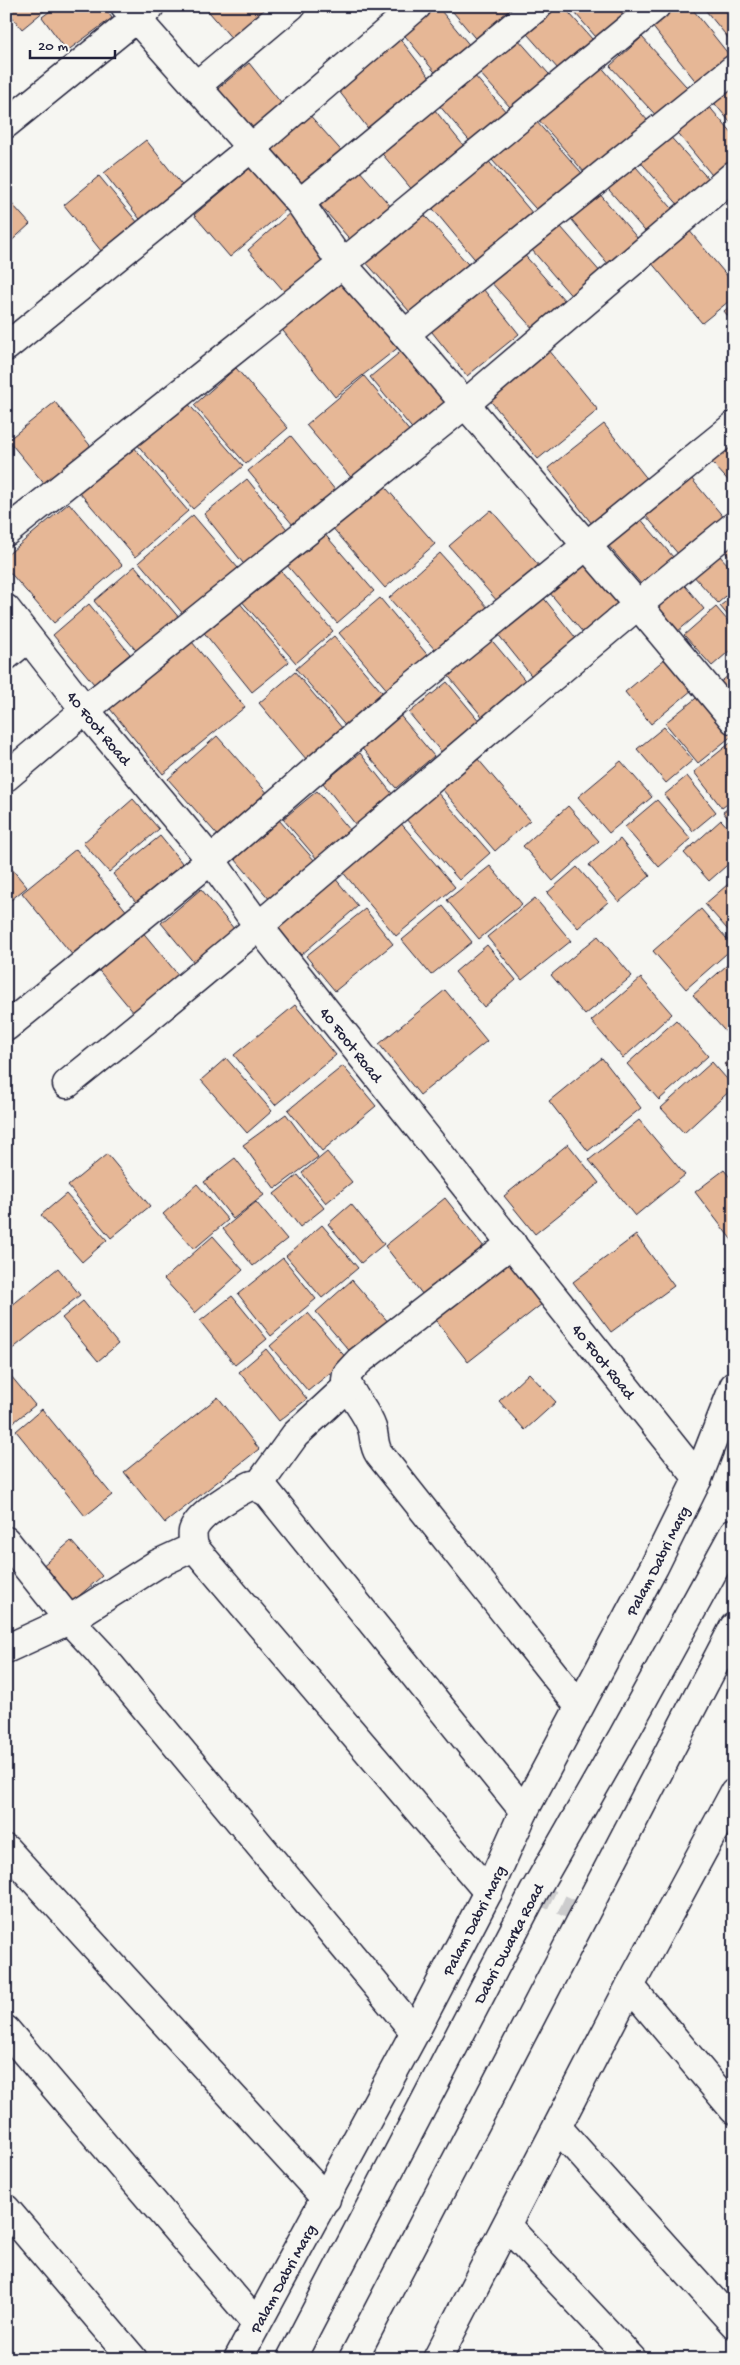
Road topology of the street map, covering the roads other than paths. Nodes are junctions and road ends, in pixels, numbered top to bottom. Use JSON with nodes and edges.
{"nodes":[{"id":1,"x":291,"y":6,"type":"edge"},
{"id":2,"x":418,"y":6,"type":"edge"},
{"id":3,"x":538,"y":6,"type":"edge"},
{"id":4,"x":656,"y":6,"type":"edge"},
{"id":5,"x":137,"y":10,"type":"edge"},
{"id":6,"x":734,"y":68,"type":"edge"},
{"id":7,"x":196,"y":86,"type":"junction"},
{"id":8,"x":6,"y":124,"type":"edge"},
{"id":9,"x":252,"y":148,"type":"junction"},
{"id":10,"x":734,"y":175,"type":"edge"},
{"id":11,"x":300,"y":203,"type":"junction"},
{"id":12,"x":342,"y":264,"type":"junction"},
{"id":13,"x":405,"y":334,"type":"junction"},
{"id":14,"x":6,"y":347,"type":"edge"},
{"id":15,"x":464,"y":404,"type":"junction"},
{"id":16,"x":734,"y":426,"type":"edge"},
{"id":17,"x":734,"y":526,"type":"edge"},
{"id":18,"x":6,"y":532,"type":"edge"},
{"id":19,"x":588,"y":546,"type":"junction"},
{"id":20,"x":638,"y":604,"type":"junction"},
{"id":21,"x":6,"y":610,"type":"edge"},
{"id":22,"x":28,"y":638,"type":"junction"},
{"id":23,"x":6,"y":656,"type":"edge"},
{"id":24,"x":85,"y":710,"type":"junction"},
{"id":25,"x":734,"y":720,"type":"edge"},
{"id":26,"x":6,"y":777,"type":"edge"},
{"id":27,"x":211,"y":860,"type":"junction"},
{"id":28,"x":259,"y":926,"type":"junction"},
{"id":29,"x":6,"y":1027,"type":"edge"},
{"id":30,"x":67,"y":1084,"type":"dead end"},
{"id":31,"x":512,"y":1243,"type":"junction"},
{"id":32,"x":348,"y":1386,"type":"junction"},
{"id":33,"x":734,"y":1386,"type":"edge"},
{"id":34,"x":698,"y":1478,"type":"junction"},
{"id":35,"x":258,"y":1486,"type":"junction"},
{"id":36,"x":734,"y":1533,"type":"edge"},
{"id":37,"x":6,"y":1541,"type":"edge"},
{"id":38,"x":194,"y":1547,"type":"junction"},
{"id":39,"x":68,"y":1620,"type":"junction"},
{"id":40,"x":734,"y":1627,"type":"edge"},
{"id":41,"x":6,"y":1649,"type":"edge"},
{"id":42,"x":578,"y":1706,"type":"junction"},
{"id":43,"x":734,"y":1793,"type":"edge"},
{"id":44,"x":524,"y":1811,"type":"junction"},
{"id":45,"x":6,"y":1849,"type":"edge"},
{"id":46,"x":488,"y":1892,"type":"junction"},
{"id":47,"x":630,"y":1986,"type":"junction"},
{"id":48,"x":6,"y":2030,"type":"edge"},
{"id":49,"x":415,"y":2032,"type":"junction"},
{"id":50,"x":734,"y":2110,"type":"edge"},
{"id":51,"x":558,"y":2128,"type":"junction"},
{"id":52,"x":326,"y":2199,"type":"junction"},
{"id":53,"x":6,"y":2208,"type":"edge"},
{"id":54,"x":508,"y":2226,"type":"junction"},
{"id":55,"x":256,"y":2323,"type":"junction"},
{"id":56,"x":734,"y":2324,"type":"edge"},
{"id":57,"x":133,"y":2359,"type":"edge"},
{"id":58,"x":238,"y":2359,"type":"edge"},
{"id":59,"x":292,"y":2359,"type":"edge"},
{"id":60,"x":353,"y":2359,"type":"edge"},
{"id":61,"x":437,"y":2359,"type":"edge"},
{"id":62,"x":632,"y":2359,"type":"edge"}],
"edges":[{"from":1,"to":7,"type":"street"},
{"from":2,"to":9,"type":"street"},
{"from":3,"to":11,"type":"street"},
{"from":4,"to":12,"type":"street"},
{"from":5,"to":7,"type":"street"},
{"from":5,"to":8,"type":"street"},
{"from":6,"to":13,"type":"street"},
{"from":7,"to":9,"type":"street"},
{"from":9,"to":11,"type":"street"},
{"from":9,"to":14,"type":"street"},
{"from":10,"to":15,"type":"street"},
{"from":11,"to":12,"type":"street"},
{"from":12,"to":13,"type":"street"},
{"from":12,"to":18,"type":"street"},
{"from":13,"to":15,"type":"street"},
{"from":15,"to":19,"type":"street"},
{"from":15,"to":24,"type":"street"},
{"from":16,"to":19,"type":"street"},
{"from":17,"to":20,"type":"street"},
{"from":19,"to":20,"type":"street"},
{"from":19,"to":27,"type":"street"},
{"from":20,"to":25,"type":"street"},
{"from":20,"to":28,"type":"street"},
{"from":21,"to":22,"type":"street","name":"40 Foot Road"},
{"from":22,"to":23,"type":"street"},
{"from":22,"to":24,"type":"street","name":"40 Foot Road"},
{"from":24,"to":26,"type":"street"},
{"from":24,"to":27,"type":"street","name":"40 Foot Road"},
{"from":27,"to":28,"type":"street","name":"40 Foot Road"},
{"from":27,"to":29,"type":"street"},
{"from":28,"to":30,"type":"street"},
{"from":28,"to":31,"type":"street","name":"40 Foot Road"},
{"from":31,"to":32,"type":"street"},
{"from":31,"to":34,"type":"street","name":"40 Foot Road"},
{"from":32,"to":35,"type":"street"},
{"from":32,"to":42,"type":"street"},
{"from":33,"to":34,"type":"street","name":"Palam Dabri Marg"},
{"from":34,"to":42,"type":"street","name":"Palam Dabri Marg"},
{"from":35,"to":38,"type":"street"},
{"from":35,"to":44,"type":"street"},
{"from":36,"to":59,"type":"street","name":"Dabri Dwarka Road"},
{"from":37,"to":39,"type":"street"},
{"from":38,"to":39,"type":"street"},
{"from":38,"to":46,"type":"street"},
{"from":39,"to":41,"type":"street"},
{"from":39,"to":49,"type":"street"},
{"from":40,"to":60,"type":"street"},
{"from":42,"to":44,"type":"street","name":"Palam Dabri Marg"},
{"from":43,"to":47,"type":"street"},
{"from":44,"to":46,"type":"street","name":"Palam Dabri Marg"},
{"from":45,"to":52,"type":"street"},
{"from":46,"to":49,"type":"street","name":"Palam Dabri Marg"},
{"from":47,"to":50,"type":"street"},
{"from":47,"to":51,"type":"street"},
{"from":48,"to":55,"type":"street"},
{"from":49,"to":52,"type":"street","name":"Palam Dabri Marg"},
{"from":51,"to":54,"type":"street"},
{"from":51,"to":56,"type":"street"},
{"from":52,"to":55,"type":"street","name":"Palam Dabri Marg"},
{"from":53,"to":57,"type":"street"},
{"from":54,"to":61,"type":"street"},
{"from":54,"to":62,"type":"street"},
{"from":55,"to":58,"type":"street","name":"Palam Dabri Marg"}]}
